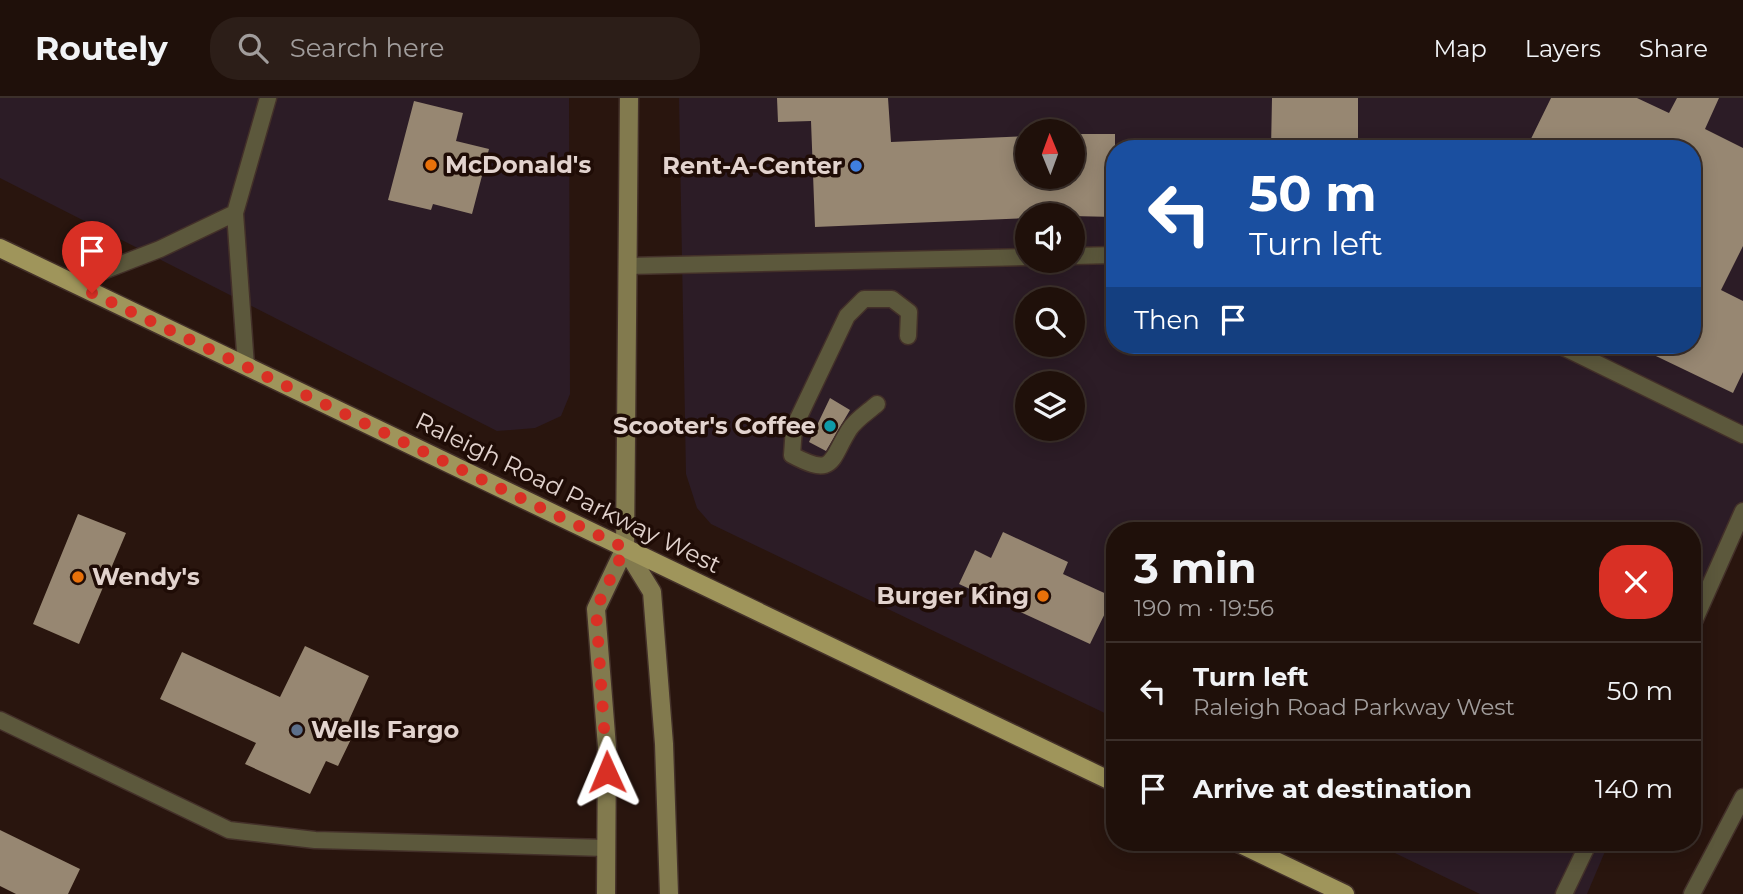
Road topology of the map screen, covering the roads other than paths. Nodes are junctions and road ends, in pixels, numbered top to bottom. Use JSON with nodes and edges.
{"nodes":[{"id":1,"x":268,"y":98,"type":"edge"},
{"id":2,"x":629,"y":98,"type":"edge"},
{"id":3,"x":236,"y":213,"type":"junction"},
{"id":4,"x":0,"y":248,"type":"edge"},
{"id":5,"x":1106,"y":255,"type":"edge"},
{"id":6,"x":1085,"y":256,"type":"edge"},
{"id":7,"x":1015,"y":257,"type":"edge"},
{"id":8,"x":627,"y":266,"type":"junction"},
{"id":9,"x":72,"y":284,"type":"junction"},
{"id":10,"x":908,"y":336,"type":"dead end"},
{"id":11,"x":1577,"y":354,"type":"edge"},
{"id":12,"x":246,"y":366,"type":"junction"},
{"id":13,"x":877,"y":404,"type":"dead end"},
{"id":14,"x":1743,"y":435,"type":"edge"},
{"id":15,"x":1743,"y":511,"type":"edge"},
{"id":16,"x":625,"y":548,"type":"junction"},
{"id":17,"x":1701,"y":606,"type":"edge"},
{"id":18,"x":0,"y":720,"type":"edge"},
{"id":19,"x":1106,"y":779,"type":"edge"},
{"id":20,"x":1743,"y":797,"type":"edge"},
{"id":21,"x":606,"y":848,"type":"junction"},
{"id":22,"x":1255,"y":851,"type":"edge"},
{"id":23,"x":1585,"y":851,"type":"edge"},
{"id":24,"x":606,"y":894,"type":"edge"},
{"id":25,"x":669,"y":894,"type":"edge"},
{"id":26,"x":1345,"y":894,"type":"edge"},
{"id":27,"x":1564,"y":894,"type":"edge"},
{"id":28,"x":1692,"y":894,"type":"edge"}],
"edges":[{"from":1,"to":3,"type":"lane"},
{"from":2,"to":8,"type":"main road"},
{"from":3,"to":9,"type":"lane"},
{"from":3,"to":12,"type":"lane"},
{"from":4,"to":9,"type":"main road","name":"Raleigh Road Parkway West"},
{"from":5,"to":6,"type":"lane"},
{"from":7,"to":8,"type":"lane"},
{"from":8,"to":16,"type":"main road"},
{"from":9,"to":12,"type":"main road","name":"Raleigh Road Parkway West"},
{"from":10,"to":13,"type":"lane"},
{"from":11,"to":14,"type":"lane"},
{"from":12,"to":16,"type":"main road","name":"Raleigh Road Parkway West"},
{"from":15,"to":17,"type":"lane"},
{"from":16,"to":19,"type":"main road","name":"Raleigh Road Parkway West"},
{"from":16,"to":21,"type":"main road"},
{"from":16,"to":25,"type":"main road"},
{"from":18,"to":21,"type":"lane"},
{"from":20,"to":28,"type":"lane"},
{"from":21,"to":24,"type":"main road"},
{"from":22,"to":26,"type":"main road"},
{"from":23,"to":27,"type":"lane"}]}
